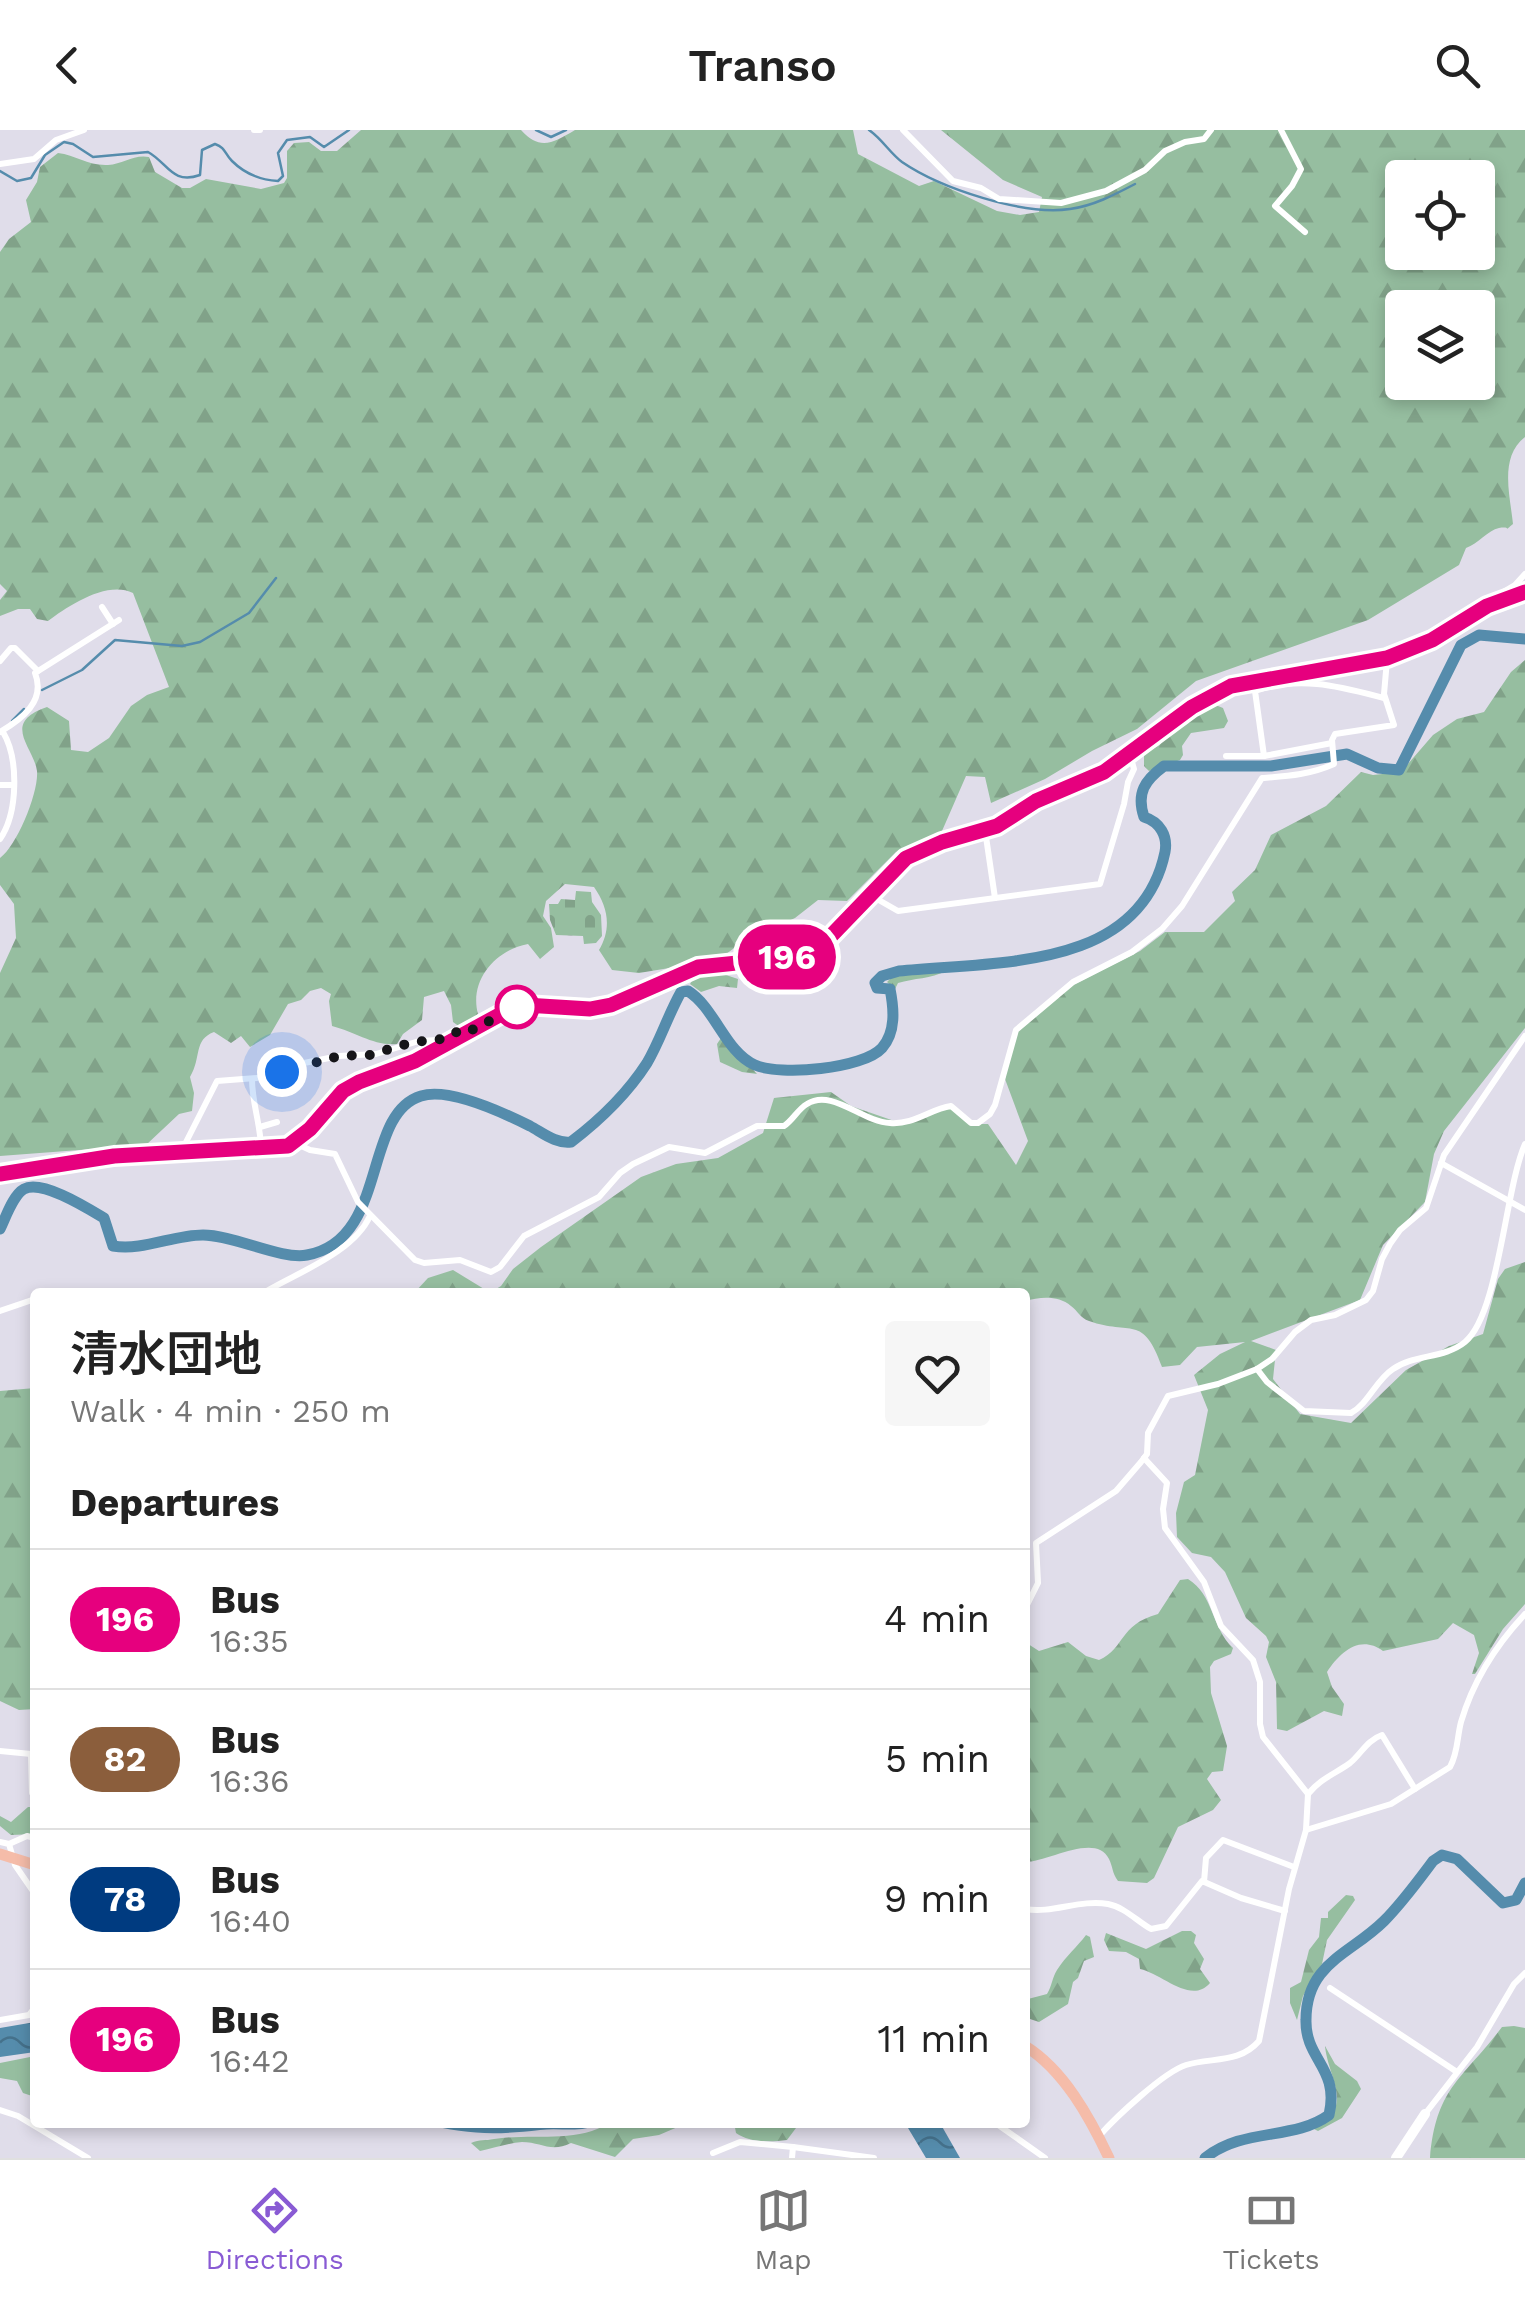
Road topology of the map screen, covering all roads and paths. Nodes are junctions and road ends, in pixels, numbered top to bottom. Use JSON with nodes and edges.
{"nodes":[{"id":1,"x":84,"y":130,"type":"edge"},
{"id":2,"x":903,"y":130,"type":"edge"},
{"id":3,"x":1211,"y":130,"type":"edge"},
{"id":4,"x":1282,"y":130,"type":"edge"},
{"id":5,"x":0,"y":164,"type":"edge"},
{"id":6,"x":1305,"y":232,"type":"dead end"},
{"id":7,"x":1525,"y":574,"type":"edge"},
{"id":8,"x":1525,"y":592,"type":"edge"},
{"id":9,"x":102,"y":608,"type":"dead end"},
{"id":10,"x":1454,"y":626,"type":"junction"},
{"id":11,"x":1387,"y":658,"type":"junction"},
{"id":12,"x":0,"y":661,"type":"edge"},
{"id":13,"x":38,"y":671,"type":"junction"},
{"id":14,"x":1385,"y":698,"type":"junction"},
{"id":15,"x":1,"y":732,"type":"edge"},
{"id":16,"x":1332,"y":745,"type":"junction"},
{"id":17,"x":1130,"y":755,"type":"junction"},
{"id":18,"x":1226,"y":756,"type":"dead end"},
{"id":19,"x":1264,"y":756,"type":"junction"},
{"id":20,"x":0,"y":785,"type":"edge"},
{"id":21,"x":13,"y":785,"type":"junction"},
{"id":22,"x":4,"y":821,"type":"edge"},
{"id":23,"x":985,"y":830,"type":"junction"},
{"id":24,"x":0,"y":839,"type":"edge"},
{"id":25,"x":869,"y":894,"type":"junction"},
{"id":26,"x":996,"y":898,"type":"junction"},
{"id":27,"x":464,"y":1034,"type":"junction"},
{"id":28,"x":1525,"y":1036,"type":"edge"},
{"id":29,"x":252,"y":1079,"type":"junction"},
{"id":30,"x":278,"y":1122,"type":"dead end"},
{"id":31,"x":260,"y":1127,"type":"junction"},
{"id":32,"x":295,"y":1142,"type":"junction"},
{"id":33,"x":1525,"y":1144,"type":"edge"},
{"id":34,"x":262,"y":1150,"type":"junction"},
{"id":35,"x":181,"y":1153,"type":"junction"},
{"id":36,"x":1440,"y":1163,"type":"junction"},
{"id":37,"x":0,"y":1174,"type":"edge"},
{"id":38,"x":1510,"y":1202,"type":"junction"},
{"id":39,"x":1525,"y":1210,"type":"edge"},
{"id":40,"x":370,"y":1216,"type":"junction"},
{"id":41,"x":271,"y":1288,"type":"edge"},
{"id":42,"x":30,"y":1301,"type":"edge"},
{"id":43,"x":0,"y":1311,"type":"edge"},
{"id":44,"x":1257,"y":1369,"type":"junction"},
{"id":45,"x":1144,"y":1458,"type":"junction"},
{"id":46,"x":1030,"y":1599,"type":"edge"},
{"id":47,"x":1525,"y":1614,"type":"edge"},
{"id":48,"x":0,"y":1751,"type":"edge"},
{"id":49,"x":30,"y":1754,"type":"edge"},
{"id":50,"x":1416,"y":1789,"type":"junction"},
{"id":51,"x":1308,"y":1794,"type":"junction"},
{"id":52,"x":1306,"y":1830,"type":"junction"},
{"id":53,"x":30,"y":1837,"type":"edge"},
{"id":54,"x":5,"y":1849,"type":"edge"},
{"id":55,"x":30,"y":1862,"type":"edge"},
{"id":56,"x":1294,"y":1867,"type":"junction"},
{"id":57,"x":1204,"y":1882,"type":"junction"},
{"id":58,"x":30,"y":1886,"type":"edge"},
{"id":59,"x":1030,"y":1910,"type":"edge"},
{"id":60,"x":1285,"y":1912,"type":"junction"},
{"id":61,"x":1525,"y":1973,"type":"edge"},
{"id":62,"x":1330,"y":1988,"type":"dead end"},
{"id":63,"x":30,"y":2014,"type":"edge"},
{"id":64,"x":0,"y":2020,"type":"edge"},
{"id":65,"x":1030,"y":2051,"type":"edge"},
{"id":66,"x":1457,"y":2072,"type":"junction"},
{"id":67,"x":0,"y":2110,"type":"edge"},
{"id":68,"x":1425,"y":2114,"type":"joint"},
{"id":69,"x":30,"y":2123,"type":"edge"},
{"id":70,"x":38,"y":2128,"type":"edge"},
{"id":71,"x":1002,"y":2128,"type":"edge"},
{"id":72,"x":1099,"y":2136,"type":"junction"},
{"id":73,"x":1403,"y":2146,"type":"junction"},
{"id":74,"x":793,"y":2148,"type":"junction"},
{"id":75,"x":714,"y":2153,"type":"dead end"},
{"id":76,"x":88,"y":2158,"type":"edge"},
{"id":77,"x":792,"y":2158,"type":"edge"},
{"id":78,"x":874,"y":2158,"type":"edge"},
{"id":79,"x":1045,"y":2158,"type":"edge"},
{"id":80,"x":1109,"y":2158,"type":"edge"},
{"id":81,"x":1396,"y":2158,"type":"edge"},
{"id":82,"x":1410,"y":2158,"type":"edge"}],
"edges":[{"from":1,"to":5,"type":"street"},
{"from":2,"to":3,"type":"street"},
{"from":4,"to":6,"type":"street"},
{"from":7,"to":10,"type":"street"},
{"from":8,"to":10,"type":"main road"},
{"from":9,"to":13,"type":"street"},
{"from":10,"to":11,"type":"main road"},
{"from":11,"to":14,"type":"street"},
{"from":11,"to":17,"type":"main road"},
{"from":12,"to":13,"type":"street"},
{"from":13,"to":15,"type":"street"},
{"from":14,"to":16,"type":"street"},
{"from":14,"to":19,"type":"street"},
{"from":15,"to":21,"type":"street"},
{"from":16,"to":19,"type":"street"},
{"from":16,"to":40,"type":"street"},
{"from":17,"to":23,"type":"main road"},
{"from":17,"to":26,"type":"street"},
{"from":18,"to":19,"type":"street"},
{"from":20,"to":21,"type":"street"},
{"from":21,"to":22,"type":"street"},
{"from":22,"to":24,"type":"street"},
{"from":23,"to":25,"type":"main road"},
{"from":23,"to":26,"type":"street"},
{"from":25,"to":26,"type":"street"},
{"from":25,"to":27,"type":"main road"},
{"from":27,"to":29,"type":"street"},
{"from":27,"to":32,"type":"main road"},
{"from":28,"to":36,"type":"street"},
{"from":29,"to":31,"type":"street"},
{"from":29,"to":35,"type":"street"},
{"from":30,"to":31,"type":"street"},
{"from":31,"to":34,"type":"street"},
{"from":32,"to":34,"type":"main road"},
{"from":32,"to":40,"type":"street"},
{"from":33,"to":38,"type":"street"},
{"from":34,"to":35,"type":"main road"},
{"from":35,"to":37,"type":"main road"},
{"from":36,"to":38,"type":"street"},
{"from":36,"to":44,"type":"street"},
{"from":38,"to":39,"type":"street"},
{"from":38,"to":44,"type":"street"},
{"from":40,"to":41,"type":"street"},
{"from":42,"to":43,"type":"street"},
{"from":44,"to":45,"type":"street"},
{"from":45,"to":46,"type":"street"},
{"from":45,"to":51,"type":"street"},
{"from":47,"to":50,"type":"street"},
{"from":48,"to":49,"type":"street"},
{"from":50,"to":51,"type":"street"},
{"from":50,"to":52,"type":"street"},
{"from":51,"to":52,"type":"street"},
{"from":52,"to":56,"type":"street"},
{"from":53,"to":54,"type":"street"},
{"from":54,"to":55,"type":"main road"},
{"from":54,"to":58,"type":"street"},
{"from":56,"to":57,"type":"street"},
{"from":56,"to":60,"type":"street"},
{"from":57,"to":59,"type":"street"},
{"from":57,"to":60,"type":"street"},
{"from":60,"to":72,"type":"street"},
{"from":61,"to":66,"type":"street"},
{"from":62,"to":66,"type":"street"},
{"from":63,"to":64,"type":"street"},
{"from":65,"to":72,"type":"main road"},
{"from":66,"to":68,"type":"street"},
{"from":67,"to":69,"type":"street"},
{"from":68,"to":73,"type":"street"},
{"from":70,"to":76,"type":"street"},
{"from":71,"to":79,"type":"street"},
{"from":72,"to":80,"type":"main road"},
{"from":73,"to":81,"type":"street"},
{"from":73,"to":82,"type":"street"},
{"from":74,"to":75,"type":"street"},
{"from":74,"to":77,"type":"street"},
{"from":74,"to":78,"type":"street"}]}
